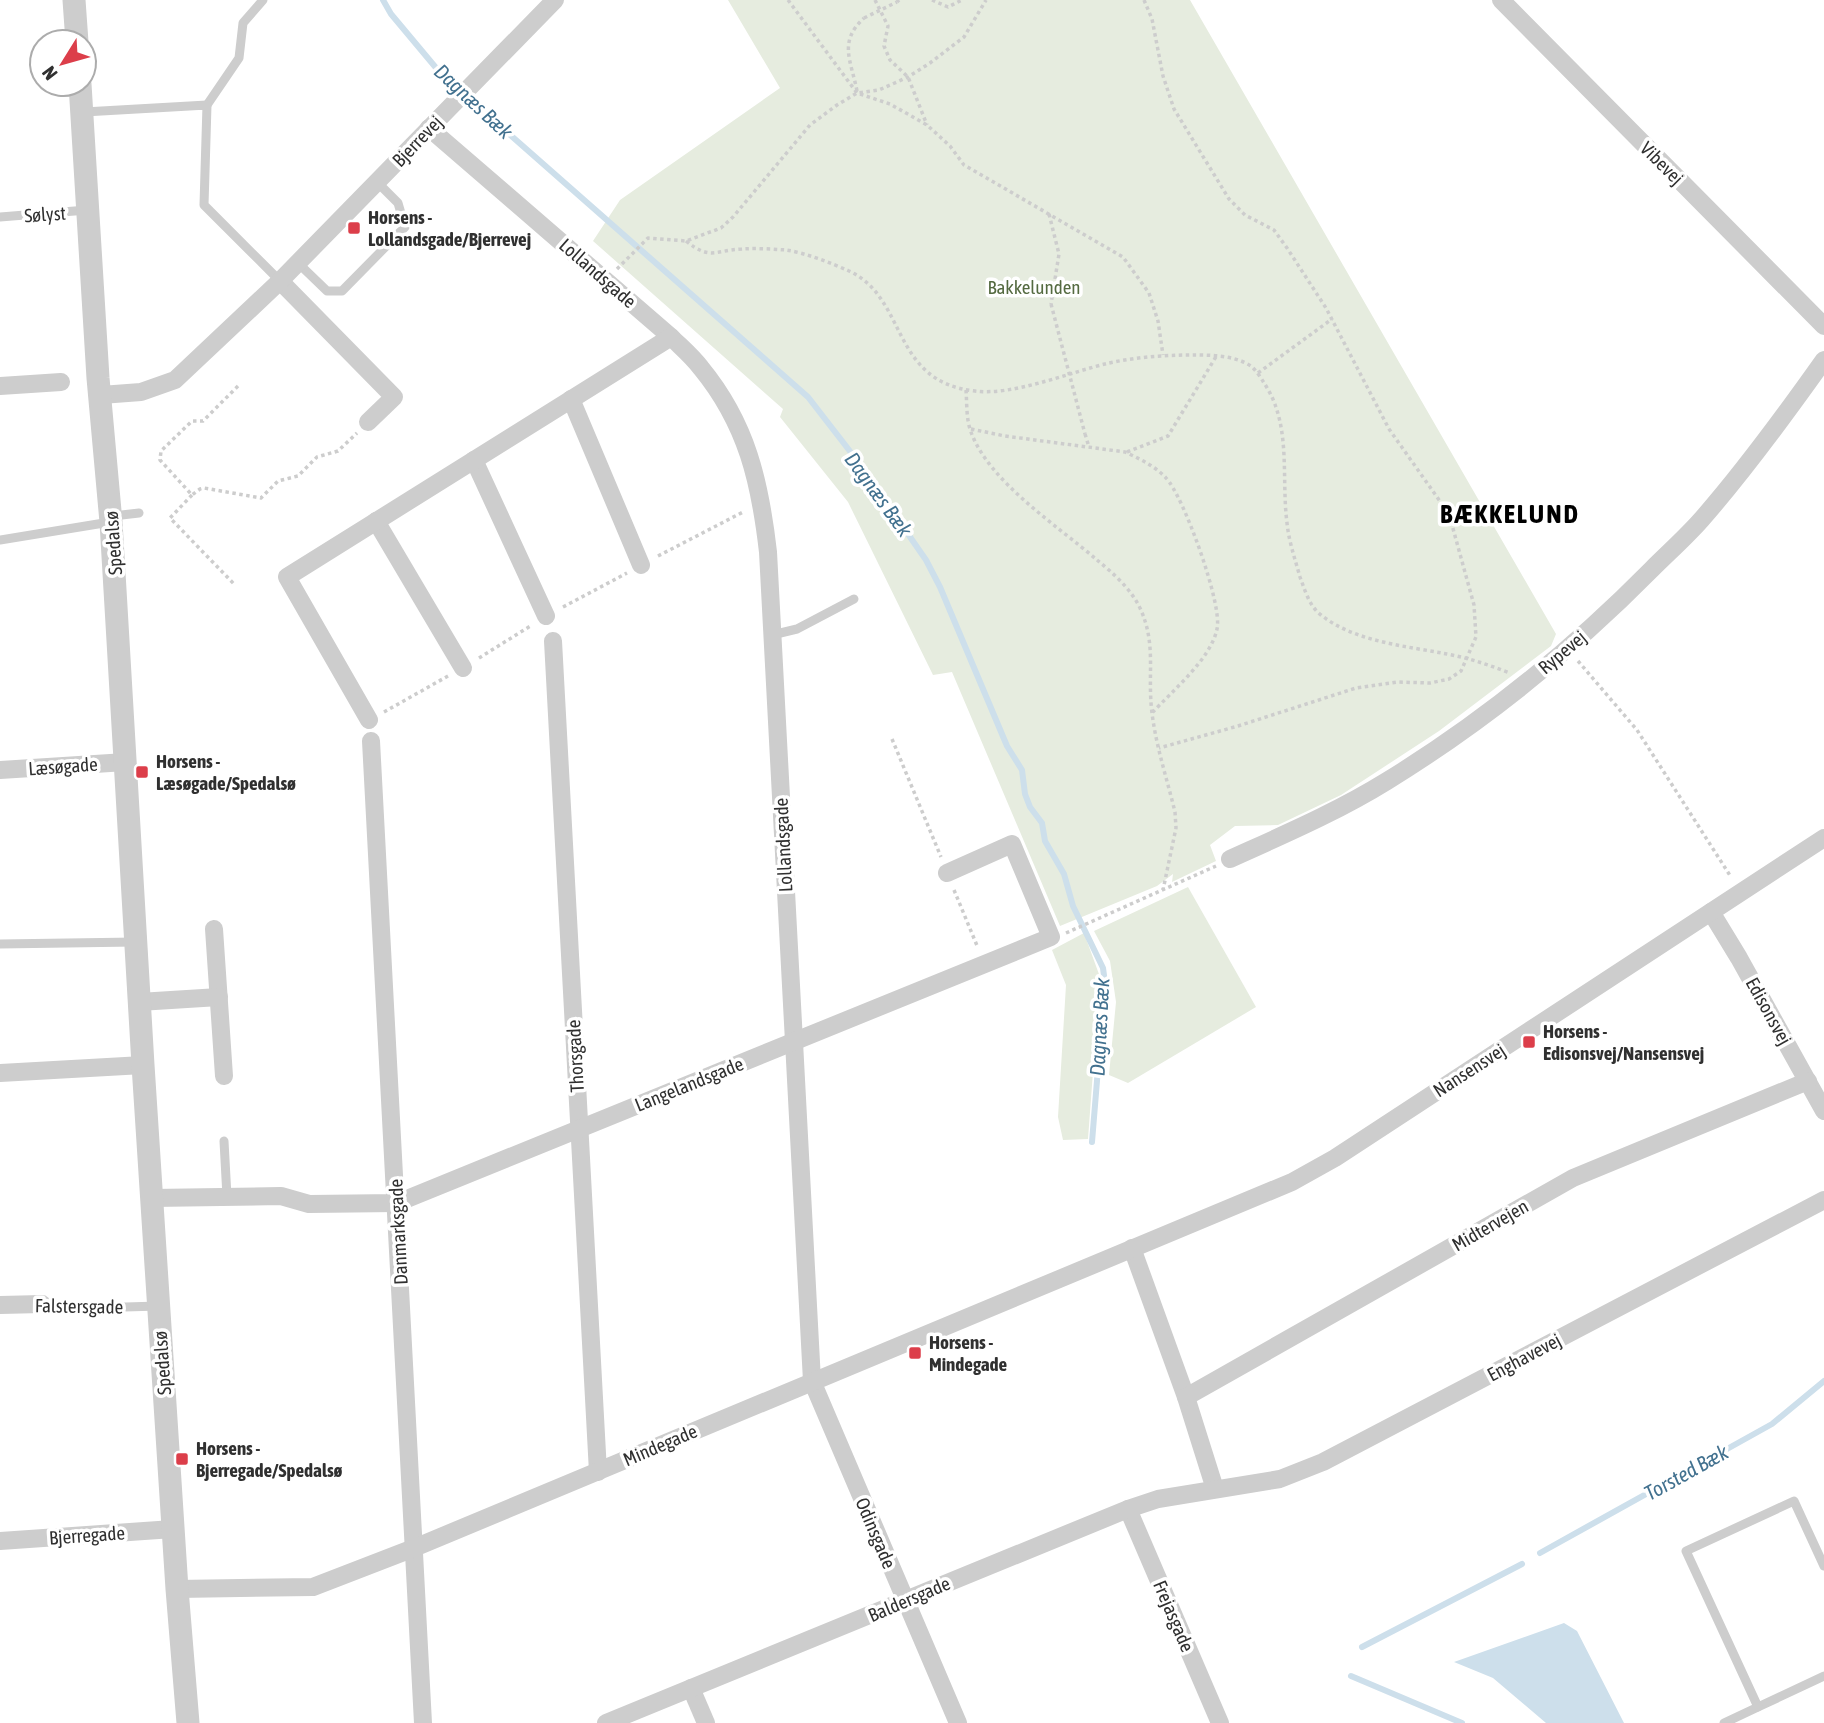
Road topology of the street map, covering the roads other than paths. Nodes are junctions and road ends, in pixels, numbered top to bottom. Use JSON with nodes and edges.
{"nodes":[{"id":1,"x":74,"y":0,"type":"edge"},
{"id":2,"x":263,"y":0,"type":"edge"},
{"id":3,"x":555,"y":0,"type":"edge"},
{"id":4,"x":1501,"y":0,"type":"edge"},
{"id":5,"x":76,"y":28,"type":"edge"},
{"id":6,"x":81,"y":98,"type":"edge"},
{"id":7,"x":207,"y":105,"type":"junction"},
{"id":8,"x":82,"y":112,"type":"junction"},
{"id":9,"x":433,"y":124,"type":"junction"},
{"id":10,"x":377,"y":182,"type":"junction"},
{"id":11,"x":89,"y":210,"type":"junction"},
{"id":12,"x":0,"y":217,"type":"edge"},
{"id":13,"x":298,"y":262,"type":"junction"},
{"id":14,"x":280,"y":281,"type":"junction"},
{"id":15,"x":1824,"y":326,"type":"edge"},
{"id":16,"x":671,"y":337,"type":"junction"},
{"id":17,"x":1824,"y":360,"type":"edge"},
{"id":18,"x":61,"y":382,"type":"dead end"},
{"id":19,"x":0,"y":386,"type":"edge"},
{"id":20,"x":101,"y":395,"type":"junction"},
{"id":21,"x":571,"y":399,"type":"junction"},
{"id":22,"x":368,"y":422,"type":"road end"},
{"id":23,"x":474,"y":460,"type":"junction"},
{"id":24,"x":139,"y":513,"type":"dead end"},
{"id":25,"x":111,"y":519,"type":"junction"},
{"id":26,"x":376,"y":521,"type":"junction"},
{"id":27,"x":0,"y":540,"type":"edge"},
{"id":28,"x":641,"y":565,"type":"dead end"},
{"id":29,"x":854,"y":599,"type":"dead end"},
{"id":30,"x":546,"y":616,"type":"dead end"},
{"id":31,"x":772,"y":635,"type":"junction"},
{"id":32,"x":553,"y":641,"type":"dead end"},
{"id":33,"x":463,"y":668,"type":"dead end"},
{"id":34,"x":369,"y":720,"type":"dead end"},
{"id":35,"x":371,"y":741,"type":"dead end"},
{"id":36,"x":127,"y":762,"type":"junction"},
{"id":37,"x":0,"y":770,"type":"edge"},
{"id":38,"x":1824,"y":838,"type":"edge"},
{"id":39,"x":1230,"y":859,"type":"road end"},
{"id":40,"x":947,"y":873,"type":"road end"},
{"id":41,"x":1711,"y":912,"type":"junction"},
{"id":42,"x":214,"y":929,"type":"dead end"},
{"id":43,"x":136,"y":942,"type":"junction"},
{"id":44,"x":0,"y":944,"type":"edge"},
{"id":45,"x":219,"y":997,"type":"junction"},
{"id":46,"x":139,"y":1003,"type":"junction"},
{"id":47,"x":793,"y":1041,"type":"junction"},
{"id":48,"x":143,"y":1065,"type":"junction"},
{"id":49,"x":0,"y":1073,"type":"edge"},
{"id":50,"x":224,"y":1076,"type":"dead end"},
{"id":51,"x":1808,"y":1081,"type":"junction"},
{"id":52,"x":1824,"y":1111,"type":"edge"},
{"id":53,"x":579,"y":1130,"type":"junction"},
{"id":54,"x":224,"y":1141,"type":"dead end"},
{"id":55,"x":227,"y":1197,"type":"junction"},
{"id":56,"x":152,"y":1198,"type":"junction"},
{"id":57,"x":1824,"y":1200,"type":"edge"},
{"id":58,"x":397,"y":1203,"type":"junction"},
{"id":59,"x":1132,"y":1248,"type":"junction"},
{"id":60,"x":42,"y":1304,"type":"joint"},
{"id":61,"x":0,"y":1305,"type":"edge"},
{"id":62,"x":159,"y":1306,"type":"junction"},
{"id":63,"x":813,"y":1381,"type":"junction"},
{"id":64,"x":1186,"y":1397,"type":"junction"},
{"id":65,"x":598,"y":1472,"type":"junction"},
{"id":66,"x":1215,"y":1489,"type":"junction"},
{"id":67,"x":1128,"y":1509,"type":"junction"},
{"id":68,"x":173,"y":1529,"type":"junction"},
{"id":69,"x":0,"y":1541,"type":"edge"},
{"id":70,"x":414,"y":1548,"type":"junction"},
{"id":71,"x":1824,"y":1566,"type":"edge"},
{"id":72,"x":177,"y":1589,"type":"junction"},
{"id":73,"x":905,"y":1601,"type":"junction"},
{"id":74,"x":1824,"y":1676,"type":"edge"},
{"id":75,"x":691,"y":1688,"type":"junction"},
{"id":76,"x":1758,"y":1707,"type":"junction"},
{"id":77,"x":188,"y":1723,"type":"edge"},
{"id":78,"x":423,"y":1723,"type":"edge"},
{"id":79,"x":606,"y":1723,"type":"edge"},
{"id":80,"x":706,"y":1723,"type":"edge"},
{"id":81,"x":958,"y":1723,"type":"edge"},
{"id":82,"x":1220,"y":1723,"type":"edge"},
{"id":83,"x":1724,"y":1723,"type":"edge"}],
"edges":[{"from":1,"to":5,"type":"street"},
{"from":2,"to":7,"type":"lane"},
{"from":3,"to":9,"type":"street","name":"Bjerrevej"},
{"from":4,"to":15,"type":"street","name":"Vibevej"},
{"from":6,"to":8,"type":"street","name":"Spedalsø"},
{"from":7,"to":8,"type":"lane"},
{"from":7,"to":14,"type":"lane"},
{"from":8,"to":11,"type":"street","name":"Spedalsø"},
{"from":9,"to":10,"type":"street","name":"Bjerrevej"},
{"from":9,"to":16,"type":"street","name":"Lollandsgade"},
{"from":10,"to":13,"type":"street","name":"Bjerrevej"},
{"from":10,"to":13,"type":"lane"},
{"from":11,"to":12,"type":"lane","name":"Sølyst"},
{"from":11,"to":20,"type":"street","name":"Spedalsø"},
{"from":13,"to":14,"type":"street","name":"Bjerrevej"},
{"from":14,"to":20,"type":"street","name":"Bjerrevej"},
{"from":14,"to":22,"type":"street"},
{"from":16,"to":21,"type":"street"},
{"from":16,"to":31,"type":"street","name":"Lollandsgade"},
{"from":17,"to":39,"type":"street","name":"Rypevej"},
{"from":18,"to":19,"type":"street"},
{"from":20,"to":25,"type":"street","name":"Spedalsø"},
{"from":21,"to":23,"type":"street"},
{"from":21,"to":28,"type":"street"},
{"from":23,"to":26,"type":"street"},
{"from":23,"to":30,"type":"street"},
{"from":24,"to":25,"type":"lane"},
{"from":25,"to":27,"type":"lane"},
{"from":25,"to":36,"type":"street","name":"Spedalsø"},
{"from":26,"to":33,"type":"street"},
{"from":26,"to":34,"type":"street"},
{"from":29,"to":31,"type":"lane"},
{"from":31,"to":47,"type":"street","name":"Lollandsgade"},
{"from":32,"to":53,"type":"street","name":"Thorsgade"},
{"from":35,"to":58,"type":"street","name":"Danmarksgade"},
{"from":36,"to":37,"type":"street","name":"Læsøgade"},
{"from":36,"to":43,"type":"street","name":"Spedalsø"},
{"from":38,"to":41,"type":"street","name":"Nansensvej"},
{"from":40,"to":47,"type":"street","name":"Langelandsgade"},
{"from":41,"to":51,"type":"street","name":"Edisonsvej"},
{"from":41,"to":59,"type":"street","name":"Nansensvej"},
{"from":42,"to":45,"type":"street"},
{"from":43,"to":44,"type":"lane"},
{"from":43,"to":46,"type":"street","name":"Spedalsø"},
{"from":45,"to":46,"type":"street"},
{"from":45,"to":50,"type":"street"},
{"from":46,"to":48,"type":"street","name":"Spedalsø"},
{"from":47,"to":53,"type":"street","name":"Langelandsgade"},
{"from":47,"to":63,"type":"street","name":"Lollandsgade"},
{"from":48,"to":49,"type":"street"},
{"from":48,"to":56,"type":"street","name":"Spedalsø"},
{"from":51,"to":52,"type":"street","name":"Edisonsvej"},
{"from":51,"to":64,"type":"street","name":"Midtervejen"},
{"from":53,"to":58,"type":"street","name":"Langelandsgade"},
{"from":53,"to":65,"type":"street","name":"Thorsgade"},
{"from":54,"to":55,"type":"lane"},
{"from":55,"to":56,"type":"street","name":"Langelandsgade"},
{"from":55,"to":58,"type":"street","name":"Langelandsgade"},
{"from":56,"to":62,"type":"street","name":"Spedalsø"},
{"from":57,"to":66,"type":"street","name":"Enghavevej"},
{"from":58,"to":70,"type":"street","name":"Danmarksgade"},
{"from":59,"to":63,"type":"street","name":"Mindegade"},
{"from":59,"to":64,"type":"street"},
{"from":60,"to":61,"type":"street","name":"Falstersgade"},
{"from":60,"to":62,"type":"lane","name":"Falstersgade"},
{"from":62,"to":68,"type":"street","name":"Spedalsø"},
{"from":63,"to":65,"type":"street","name":"Mindegade"},
{"from":63,"to":73,"type":"street","name":"Odinsgade"},
{"from":64,"to":66,"type":"street"},
{"from":65,"to":70,"type":"street","name":"Mindegade"},
{"from":66,"to":67,"type":"street","name":"Baldersgade"},
{"from":67,"to":73,"type":"street","name":"Baldersgade"},
{"from":67,"to":82,"type":"street","name":"Frejasgade"},
{"from":68,"to":69,"type":"street","name":"Bjerregade"},
{"from":68,"to":72,"type":"street","name":"Spedalsø"},
{"from":70,"to":72,"type":"street","name":"Mindegade"},
{"from":70,"to":78,"type":"street","name":"Danmarksgade"},
{"from":71,"to":76,"type":"lane"},
{"from":72,"to":77,"type":"street","name":"Spedalsø"},
{"from":73,"to":75,"type":"street","name":"Baldersgade"},
{"from":73,"to":81,"type":"street","name":"Odinsgade"},
{"from":74,"to":76,"type":"lane"},
{"from":75,"to":79,"type":"street","name":"Baldersgade"},
{"from":75,"to":80,"type":"street"},
{"from":76,"to":83,"type":"lane"}]}
